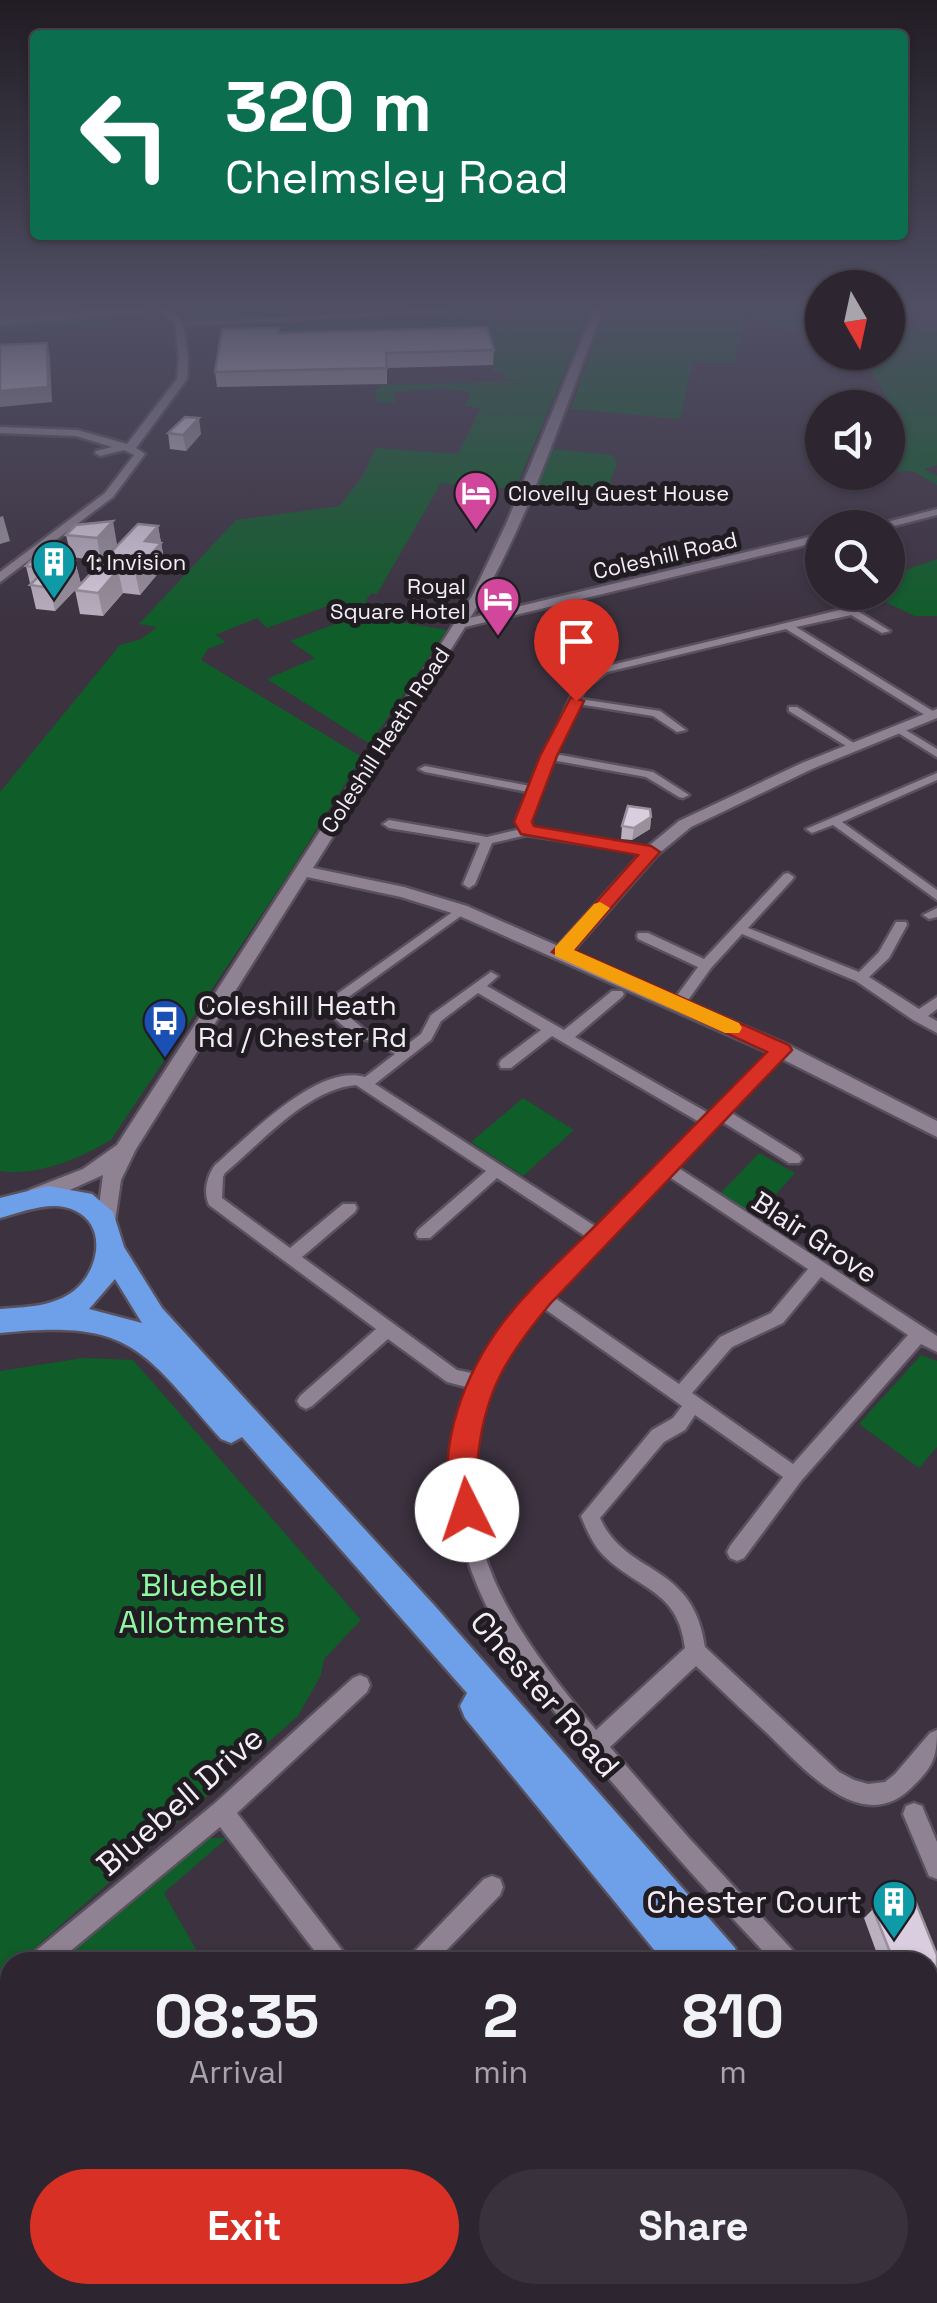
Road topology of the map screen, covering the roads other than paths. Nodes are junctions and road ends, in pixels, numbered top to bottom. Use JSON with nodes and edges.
{"nodes":[{"id":1,"x":158,"y":413,"type":"edge"},
{"id":2,"x":556,"y":413,"type":"edge"},
{"id":3,"x":0,"y":430,"type":"edge"},
{"id":4,"x":102,"y":440,"type":"junction"},
{"id":5,"x":128,"y":448,"type":"junction"},
{"id":6,"x":100,"y":454,"type":"junction"},
{"id":7,"x":121,"y":465,"type":"junction"},
{"id":8,"x":937,"y":512,"type":"edge"},
{"id":9,"x":905,"y":520,"type":"edge"},
{"id":10,"x":805,"y":542,"type":"edge"},
{"id":11,"x":0,"y":578,"type":"edge"},
{"id":12,"x":458,"y":625,"type":"junction"},
{"id":13,"x":788,"y":626,"type":"junction"},
{"id":14,"x":885,"y":631,"type":"dead end"},
{"id":15,"x":576,"y":701,"type":"junction"},
{"id":16,"x":794,"y":709,"type":"dead end"},
{"id":17,"x":934,"y":714,"type":"edge"},
{"id":18,"x":899,"y":728,"type":"junction"},
{"id":19,"x":681,"y":730,"type":"dead end"},
{"id":20,"x":855,"y":746,"type":"junction"},
{"id":21,"x":937,"y":754,"type":"edge"},
{"id":22,"x":548,"y":756,"type":"junction"},
{"id":23,"x":424,"y":769,"type":"dead end"},
{"id":24,"x":937,"y":776,"type":"edge"},
{"id":25,"x":534,"y":790,"type":"junction"},
{"id":26,"x":683,"y":795,"type":"dead end"},
{"id":27,"x":834,"y":821,"type":"junction"},
{"id":28,"x":389,"y":824,"type":"dead end"},
{"id":29,"x":812,"y":829,"type":"dead end"},
{"id":30,"x":527,"y":830,"type":"junction"},
{"id":31,"x":487,"y":841,"type":"junction"},
{"id":32,"x":651,"y":852,"type":"junction"},
{"id":33,"x":302,"y":871,"type":"junction"},
{"id":34,"x":788,"y":877,"type":"dead end"},
{"id":35,"x":469,"y":884,"type":"dead end"},
{"id":36,"x":937,"y":896,"type":"edge"},
{"id":37,"x":461,"y":910,"type":"junction"},
{"id":38,"x":901,"y":925,"type":"dead end"},
{"id":39,"x":740,"y":928,"type":"junction"},
{"id":40,"x":643,"y":936,"type":"dead end"},
{"id":41,"x":562,"y":952,"type":"junction"},
{"id":42,"x":706,"y":965,"type":"junction"},
{"id":43,"x":491,"y":976,"type":"dead end"},
{"id":44,"x":861,"y":978,"type":"junction"},
{"id":45,"x":478,"y":986,"type":"junction"},
{"id":46,"x":618,"y":994,"type":"dead end"},
{"id":47,"x":937,"y":1002,"type":"edge"},
{"id":48,"x":678,"y":1004,"type":"junction"},
{"id":49,"x":918,"y":1017,"type":"junction"},
{"id":50,"x":937,"y":1028,"type":"edge"},
{"id":51,"x":557,"y":1035,"type":"junction"},
{"id":52,"x":782,"y":1050,"type":"junction"},
{"id":53,"x":406,"y":1053,"type":"junction"},
{"id":54,"x":506,"y":1064,"type":"dead end"},
{"id":55,"x":367,"y":1083,"type":"junction"},
{"id":56,"x":715,"y":1118,"type":"junction"},
{"id":57,"x":937,"y":1130,"type":"edge"},
{"id":58,"x":127,"y":1146,"type":"junction"},
{"id":59,"x":794,"y":1159,"type":"dead end"},
{"id":60,"x":667,"y":1168,"type":"junction"},
{"id":61,"x":497,"y":1170,"type":"junction"},
{"id":62,"x":14,"y":1200,"type":"edge"},
{"id":63,"x":349,"y":1208,"type":"dead end"},
{"id":64,"x":424,"y":1234,"type":"dead end"},
{"id":65,"x":110,"y":1237,"type":"junction"},
{"id":66,"x":600,"y":1237,"type":"junction"},
{"id":67,"x":290,"y":1257,"type":"junction"},
{"id":68,"x":818,"y":1269,"type":"junction"},
{"id":69,"x":541,"y":1296,"type":"junction"},
{"id":70,"x":18,"y":1323,"type":"edge"},
{"id":71,"x":388,"y":1329,"type":"junction"},
{"id":72,"x":919,"y":1334,"type":"junction"},
{"id":73,"x":937,"y":1345,"type":"edge"},
{"id":74,"x":480,"y":1382,"type":"junction"},
{"id":75,"x":686,"y":1400,"type":"junction"},
{"id":76,"x":306,"y":1401,"type":"dead end"},
{"id":77,"x":794,"y":1475,"type":"junction"},
{"id":78,"x":737,"y":1552,"type":"dead end"},
{"id":79,"x":696,"y":1652,"type":"junction"},
{"id":80,"x":360,"y":1685,"type":"dead end"},
{"id":81,"x":937,"y":1740,"type":"edge"},
{"id":82,"x":596,"y":1746,"type":"junction"},
{"id":83,"x":222,"y":1812,"type":"junction"},
{"id":84,"x":914,"y":1814,"type":"dead end"},
{"id":85,"x":937,"y":1868,"type":"edge"},
{"id":86,"x":492,"y":1886,"type":"dead end"},
{"id":87,"x":52,"y":1952,"type":"edge"},
{"id":88,"x":329,"y":1952,"type":"edge"},
{"id":89,"x":429,"y":1952,"type":"edge"},
{"id":90,"x":680,"y":1952,"type":"edge"},
{"id":91,"x":712,"y":1952,"type":"edge"},
{"id":92,"x":779,"y":1952,"type":"edge"}],
"edges":[{"from":1,"to":5,"type":"street"},
{"from":2,"to":12,"type":"street","name":"Coleshill Heath Road"},
{"from":3,"to":4,"type":"street"},
{"from":4,"to":5,"type":"street"},
{"from":4,"to":6,"type":"street"},
{"from":5,"to":6,"type":"street"},
{"from":5,"to":7,"type":"street"},
{"from":6,"to":7,"type":"street"},
{"from":7,"to":11,"type":"street"},
{"from":8,"to":9,"type":"street"},
{"from":10,"to":12,"type":"street","name":"Coleshill Road"},
{"from":12,"to":33,"type":"street","name":"Coleshill Heath Road"},
{"from":13,"to":14,"type":"street"},
{"from":13,"to":15,"type":"street"},
{"from":13,"to":17,"type":"street"},
{"from":15,"to":19,"type":"street"},
{"from":15,"to":22,"type":"street"},
{"from":16,"to":20,"type":"street"},
{"from":17,"to":18,"type":"street"},
{"from":18,"to":20,"type":"street"},
{"from":18,"to":21,"type":"street"},
{"from":20,"to":32,"type":"street"},
{"from":22,"to":25,"type":"street"},
{"from":22,"to":26,"type":"street"},
{"from":23,"to":25,"type":"street"},
{"from":24,"to":27,"type":"street"},
{"from":25,"to":30,"type":"street"},
{"from":27,"to":29,"type":"street"},
{"from":27,"to":36,"type":"street"},
{"from":28,"to":31,"type":"street"},
{"from":30,"to":31,"type":"street"},
{"from":30,"to":32,"type":"street"},
{"from":31,"to":35,"type":"street"},
{"from":32,"to":41,"type":"street"},
{"from":33,"to":37,"type":"street"},
{"from":33,"to":58,"type":"street","name":"Coleshill Heath Road"},
{"from":34,"to":39,"type":"street"},
{"from":37,"to":41,"type":"street"},
{"from":37,"to":53,"type":"street"},
{"from":38,"to":44,"type":"street"},
{"from":39,"to":42,"type":"street"},
{"from":39,"to":44,"type":"street"},
{"from":40,"to":42,"type":"street"},
{"from":41,"to":48,"type":"street"},
{"from":42,"to":48,"type":"street"},
{"from":43,"to":45,"type":"street"},
{"from":44,"to":49,"type":"street"},
{"from":45,"to":51,"type":"street"},
{"from":45,"to":53,"type":"street"},
{"from":46,"to":51,"type":"street"},
{"from":47,"to":49,"type":"street"},
{"from":48,"to":52,"type":"street"},
{"from":49,"to":50,"type":"street"},
{"from":51,"to":54,"type":"street"},
{"from":51,"to":56,"type":"street"},
{"from":52,"to":56,"type":"street"},
{"from":52,"to":57,"type":"street"},
{"from":53,"to":55,"type":"street"},
{"from":55,"to":61,"type":"street"},
{"from":55,"to":67,"type":"street"},
{"from":56,"to":59,"type":"street"},
{"from":56,"to":60,"type":"street"},
{"from":58,"to":62,"type":"street","name":"Coleshill Heath Road"},
{"from":58,"to":65,"type":"street","name":"Coleshill Heath Road"},
{"from":60,"to":66,"type":"street"},
{"from":60,"to":68,"type":"street","name":"Blair Grove"},
{"from":61,"to":64,"type":"street"},
{"from":61,"to":66,"type":"street"},
{"from":62,"to":65,"type":"highway"},
{"from":63,"to":67,"type":"street"},
{"from":65,"to":70,"type":"highway"},
{"from":65,"to":91,"type":"highway","name":"Chester Road"},
{"from":66,"to":69,"type":"street"},
{"from":67,"to":71,"type":"street"},
{"from":68,"to":72,"type":"street","name":"Blair Grove"},
{"from":68,"to":75,"type":"street"},
{"from":69,"to":74,"type":"street"},
{"from":69,"to":75,"type":"street"},
{"from":70,"to":90,"type":"highway","name":"Chester Road"},
{"from":71,"to":74,"type":"street"},
{"from":71,"to":76,"type":"street"},
{"from":72,"to":73,"type":"street","name":"Blair Grove"},
{"from":72,"to":77,"type":"street"},
{"from":74,"to":82,"type":"street"},
{"from":75,"to":77,"type":"street"},
{"from":75,"to":79,"type":"street"},
{"from":77,"to":78,"type":"street"},
{"from":79,"to":81,"type":"street"},
{"from":79,"to":82,"type":"street"},
{"from":80,"to":83,"type":"street","name":"Bluebell Drive"},
{"from":82,"to":92,"type":"street"},
{"from":83,"to":87,"type":"street","name":"Bluebell Drive"},
{"from":83,"to":88,"type":"street"},
{"from":84,"to":85,"type":"street"},
{"from":86,"to":89,"type":"street"}]}
